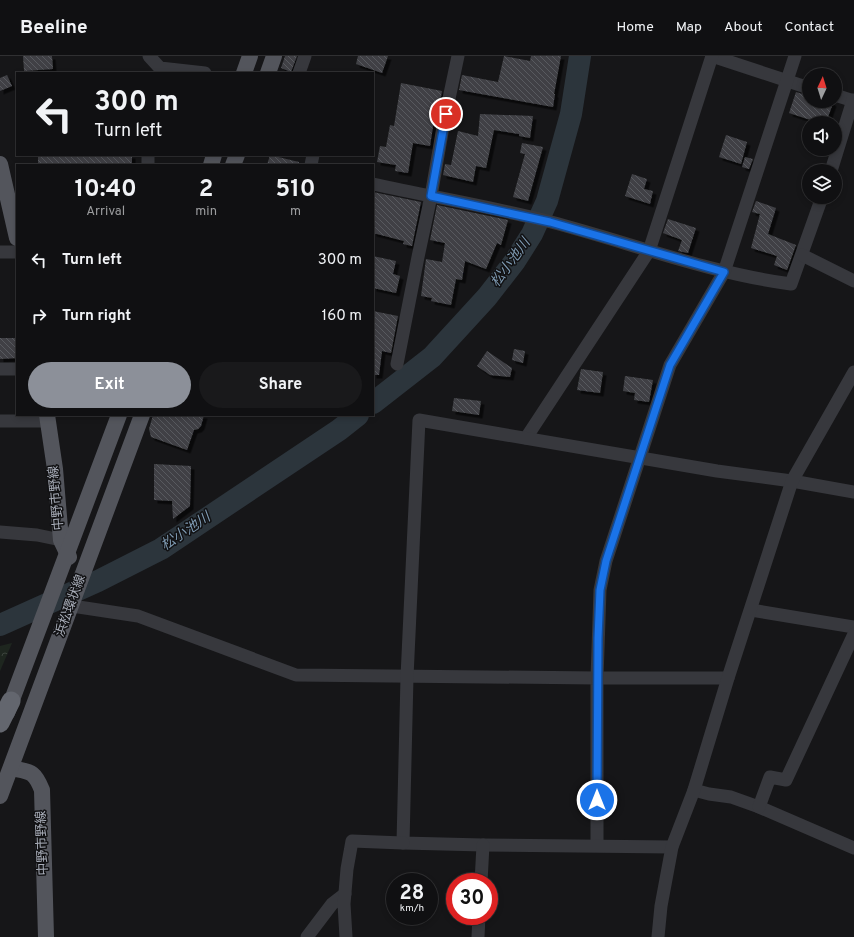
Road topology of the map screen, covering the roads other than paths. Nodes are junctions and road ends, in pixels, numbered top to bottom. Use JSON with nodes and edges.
{"nodes":[{"id":1,"x":149,"y":56,"type":"edge"},
{"id":2,"x":250,"y":56,"type":"edge"},
{"id":3,"x":274,"y":56,"type":"edge"},
{"id":4,"x":305,"y":56,"type":"edge"},
{"id":5,"x":458,"y":56,"type":"edge"},
{"id":6,"x":712,"y":56,"type":"edge"},
{"id":7,"x":795,"y":56,"type":"edge"},
{"id":8,"x":159,"y":70,"type":"edge"},
{"id":9,"x":190,"y":72,"type":"edge"},
{"id":10,"x":244,"y":72,"type":"edge"},
{"id":11,"x":268,"y":72,"type":"edge"},
{"id":12,"x":300,"y":72,"type":"edge"},
{"id":13,"x":787,"y":82,"type":"junction"},
{"id":14,"x":802,"y":86,"type":"edge"},
{"id":15,"x":842,"y":97,"type":"edge"},
{"id":16,"x":854,"y":101,"type":"edge"},
{"id":17,"x":0,"y":164,"type":"edge"},
{"id":18,"x":833,"y":164,"type":"edge"},
{"id":19,"x":374,"y":184,"type":"edge"},
{"id":20,"x":431,"y":196,"type":"junction"},
{"id":21,"x":820,"y":204,"type":"edge"},
{"id":22,"x":16,"y":234,"type":"edge"},
{"id":23,"x":649,"y":251,"type":"junction"},
{"id":24,"x":0,"y":252,"type":"edge"},
{"id":25,"x":16,"y":252,"type":"edge"},
{"id":26,"x":802,"y":255,"type":"junction"},
{"id":27,"x":724,"y":272,"type":"junction"},
{"id":28,"x":854,"y":281,"type":"edge"},
{"id":29,"x":397,"y":364,"type":"dead end"},
{"id":30,"x":0,"y":369,"type":"edge"},
{"id":31,"x":16,"y":369,"type":"edge"},
{"id":32,"x":854,"y":372,"type":"edge"},
{"id":33,"x":118,"y":416,"type":"edge"},
{"id":34,"x":142,"y":416,"type":"edge"},
{"id":35,"x":47,"y":418,"type":"edge"},
{"id":36,"x":0,"y":421,"type":"edge"},
{"id":37,"x":526,"y":438,"type":"junction"},
{"id":38,"x":640,"y":458,"type":"junction"},
{"id":39,"x":792,"y":481,"type":"junction"},
{"id":40,"x":854,"y":492,"type":"edge"},
{"id":41,"x":0,"y":532,"type":"edge"},
{"id":42,"x":64,"y":547,"type":"junction"},
{"id":43,"x":83,"y":574,"type":"junction"},
{"id":44,"x":72,"y":604,"type":"junction"},
{"id":45,"x":750,"y":610,"type":"junction"},
{"id":46,"x":854,"y":627,"type":"edge"},
{"id":47,"x":854,"y":634,"type":"edge"},
{"id":48,"x":407,"y":677,"type":"junction"},
{"id":49,"x":597,"y":678,"type":"junction"},
{"id":50,"x":728,"y":678,"type":"junction"},
{"id":51,"x":11,"y":700,"type":"junction"},
{"id":52,"x":0,"y":723,"type":"edge"},
{"id":53,"x":0,"y":732,"type":"edge"},
{"id":54,"x":11,"y":768,"type":"junction"},
{"id":55,"x":694,"y":790,"type":"junction"},
{"id":56,"x":0,"y":796,"type":"edge"},
{"id":57,"x":759,"y":807,"type":"junction"},
{"id":58,"x":404,"y":843,"type":"junction"},
{"id":59,"x":482,"y":845,"type":"junction"},
{"id":60,"x":597,"y":846,"type":"junction"},
{"id":61,"x":672,"y":847,"type":"junction"},
{"id":62,"x":854,"y":848,"type":"edge"},
{"id":63,"x":480,"y":873,"type":"edge"},
{"id":64,"x":345,"y":894,"type":"junction"},
{"id":65,"x":479,"y":925,"type":"edge"},
{"id":66,"x":46,"y":937,"type":"edge"},
{"id":67,"x":307,"y":937,"type":"edge"},
{"id":68,"x":346,"y":937,"type":"edge"},
{"id":69,"x":478,"y":937,"type":"edge"},
{"id":70,"x":658,"y":937,"type":"edge"}],
"edges":[{"from":1,"to":8,"type":"street"},
{"from":2,"to":10,"type":"main road"},
{"from":3,"to":11,"type":"main road"},
{"from":4,"to":12,"type":"street"},
{"from":5,"to":20,"type":"street"},
{"from":6,"to":13,"type":"street"},
{"from":6,"to":23,"type":"street"},
{"from":7,"to":13,"type":"street"},
{"from":8,"to":9,"type":"street"},
{"from":13,"to":14,"type":"street"},
{"from":13,"to":27,"type":"street"},
{"from":15,"to":16,"type":"street"},
{"from":16,"to":18,"type":"street"},
{"from":17,"to":22,"type":"main road"},
{"from":19,"to":20,"type":"street"},
{"from":20,"to":23,"type":"street"},
{"from":20,"to":29,"type":"street"},
{"from":21,"to":26,"type":"street"},
{"from":23,"to":27,"type":"street"},
{"from":23,"to":37,"type":"street"},
{"from":24,"to":25,"type":"street"},
{"from":26,"to":27,"type":"street"},
{"from":26,"to":28,"type":"street"},
{"from":27,"to":38,"type":"street"},
{"from":30,"to":31,"type":"street"},
{"from":32,"to":39,"type":"street"},
{"from":33,"to":42,"type":"main road","name":"浜松環状線"},
{"from":34,"to":43,"type":"main road","name":"浜松環状線"},
{"from":35,"to":36,"type":"street"},
{"from":35,"to":42,"type":"main road","name":"中野市野線"},
{"from":37,"to":38,"type":"street"},
{"from":37,"to":48,"type":"street"},
{"from":38,"to":39,"type":"street"},
{"from":38,"to":49,"type":"street"},
{"from":39,"to":40,"type":"street"},
{"from":39,"to":45,"type":"street"},
{"from":41,"to":42,"type":"street"},
{"from":42,"to":43,"type":"main road"},
{"from":42,"to":51,"type":"main road","name":"浜松環状線"},
{"from":43,"to":44,"type":"main road","name":"浜松環状線"},
{"from":44,"to":48,"type":"street"},
{"from":44,"to":54,"type":"main road","name":"浜松環状線"},
{"from":45,"to":46,"type":"street"},
{"from":45,"to":50,"type":"street"},
{"from":47,"to":57,"type":"street"},
{"from":48,"to":49,"type":"street"},
{"from":48,"to":58,"type":"street"},
{"from":49,"to":50,"type":"street"},
{"from":49,"to":60,"type":"street"},
{"from":50,"to":55,"type":"street"},
{"from":51,"to":52,"type":"highway"},
{"from":51,"to":53,"type":"main road","name":"浜松環状線"},
{"from":54,"to":56,"type":"main road","name":"浜松環状線"},
{"from":54,"to":66,"type":"main road","name":"中野市野線"},
{"from":55,"to":57,"type":"street"},
{"from":55,"to":61,"type":"street"},
{"from":57,"to":62,"type":"street"},
{"from":58,"to":59,"type":"street"},
{"from":58,"to":64,"type":"street"},
{"from":59,"to":60,"type":"street"},
{"from":59,"to":63,"type":"street"},
{"from":60,"to":61,"type":"street"},
{"from":61,"to":70,"type":"street"},
{"from":64,"to":67,"type":"street"},
{"from":64,"to":68,"type":"street"},
{"from":65,"to":69,"type":"street"}]}
